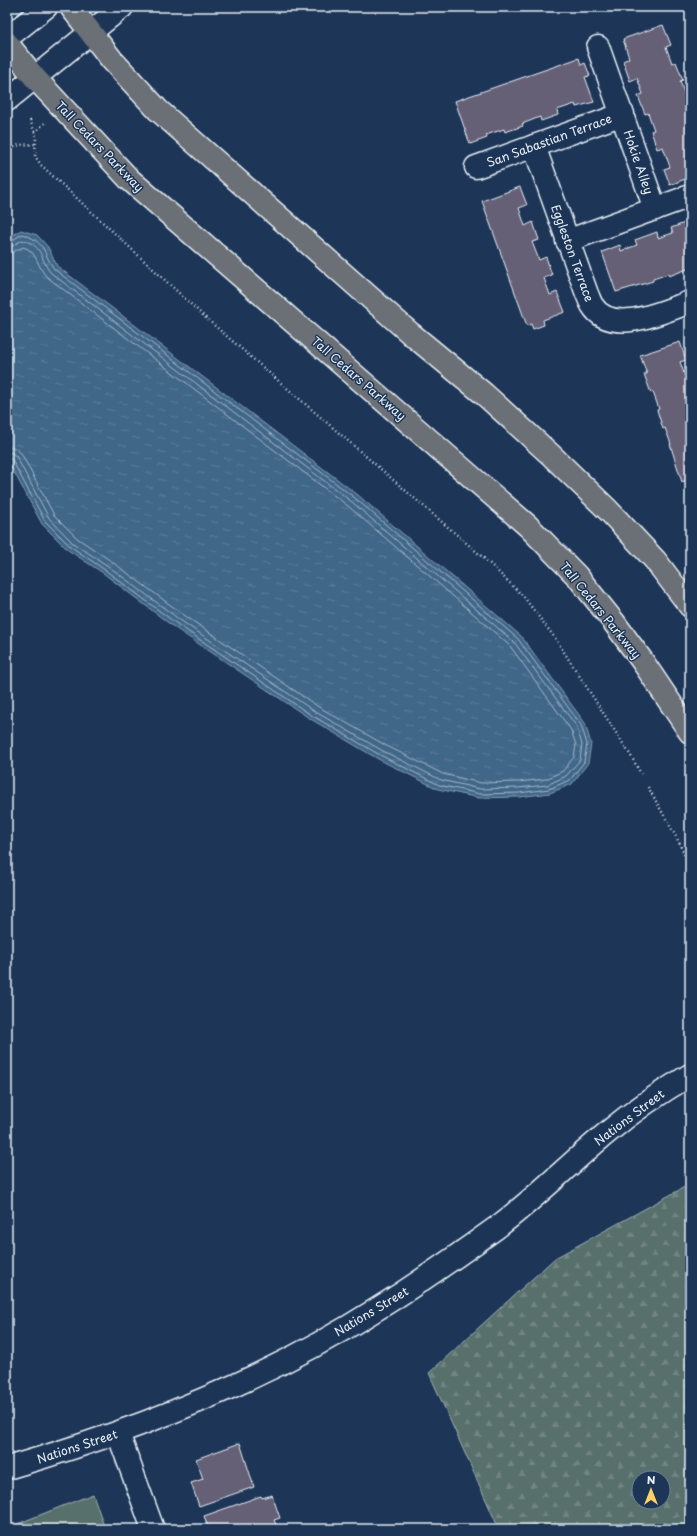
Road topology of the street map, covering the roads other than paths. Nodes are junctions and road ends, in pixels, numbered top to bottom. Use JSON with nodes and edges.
{"nodes":[{"id":1,"x":46,"y":7,"type":"edge"},
{"id":2,"x":71,"y":7,"type":"edge"},
{"id":3,"x":122,"y":7,"type":"edge"},
{"id":4,"x":91,"y":32,"type":"junction"},
{"id":5,"x":7,"y":38,"type":"edge"},
{"id":6,"x":7,"y":43,"type":"edge"},
{"id":7,"x":598,"y":47,"type":"dead end"},
{"id":8,"x":35,"y":78,"type":"junction"},
{"id":9,"x":7,"y":100,"type":"edge"},
{"id":10,"x":622,"y":114,"type":"junction"},
{"id":11,"x":534,"y":146,"type":"junction"},
{"id":12,"x":476,"y":167,"type":"dead end"},
{"id":13,"x":690,"y":196,"type":"edge"},
{"id":14,"x":655,"y":209,"type":"junction"},
{"id":15,"x":567,"y":241,"type":"junction"},
{"id":16,"x":690,"y":302,"type":"edge"},
{"id":17,"x":690,"y":606,"type":"edge"},
{"id":18,"x":690,"y":732,"type":"edge"},
{"id":19,"x":690,"y":1075,"type":"edge"},
{"id":20,"x":118,"y":1434,"type":"junction"},
{"id":21,"x":7,"y":1468,"type":"edge"},
{"id":22,"x":153,"y":1529,"type":"edge"}],
"edges":[{"from":1,"to":5,"type":"street"},
{"from":2,"to":4,"type":"main road"},
{"from":3,"to":4,"type":"street"},
{"from":4,"to":8,"type":"street"},
{"from":4,"to":17,"type":"main road"},
{"from":6,"to":8,"type":"main road","name":"Tall Cedars Parkway"},
{"from":7,"to":10,"type":"street","name":"Hokie Alley"},
{"from":8,"to":9,"type":"street"},
{"from":8,"to":18,"type":"main road","name":"Tall Cedars Parkway"},
{"from":10,"to":11,"type":"street","name":"San Sabastian Terrace"},
{"from":10,"to":14,"type":"street","name":"Hokie Alley"},
{"from":11,"to":12,"type":"street","name":"San Sabastian Terrace"},
{"from":11,"to":15,"type":"street","name":"Eggleston Terrace"},
{"from":13,"to":14,"type":"street","name":"Hokie Alley"},
{"from":14,"to":15,"type":"street","name":"Hokie Alley"},
{"from":15,"to":16,"type":"street","name":"Eggleston Terrace"},
{"from":19,"to":20,"type":"street","name":"Nations Street"},
{"from":20,"to":21,"type":"street","name":"Nations Street"},
{"from":20,"to":22,"type":"street"}]}
